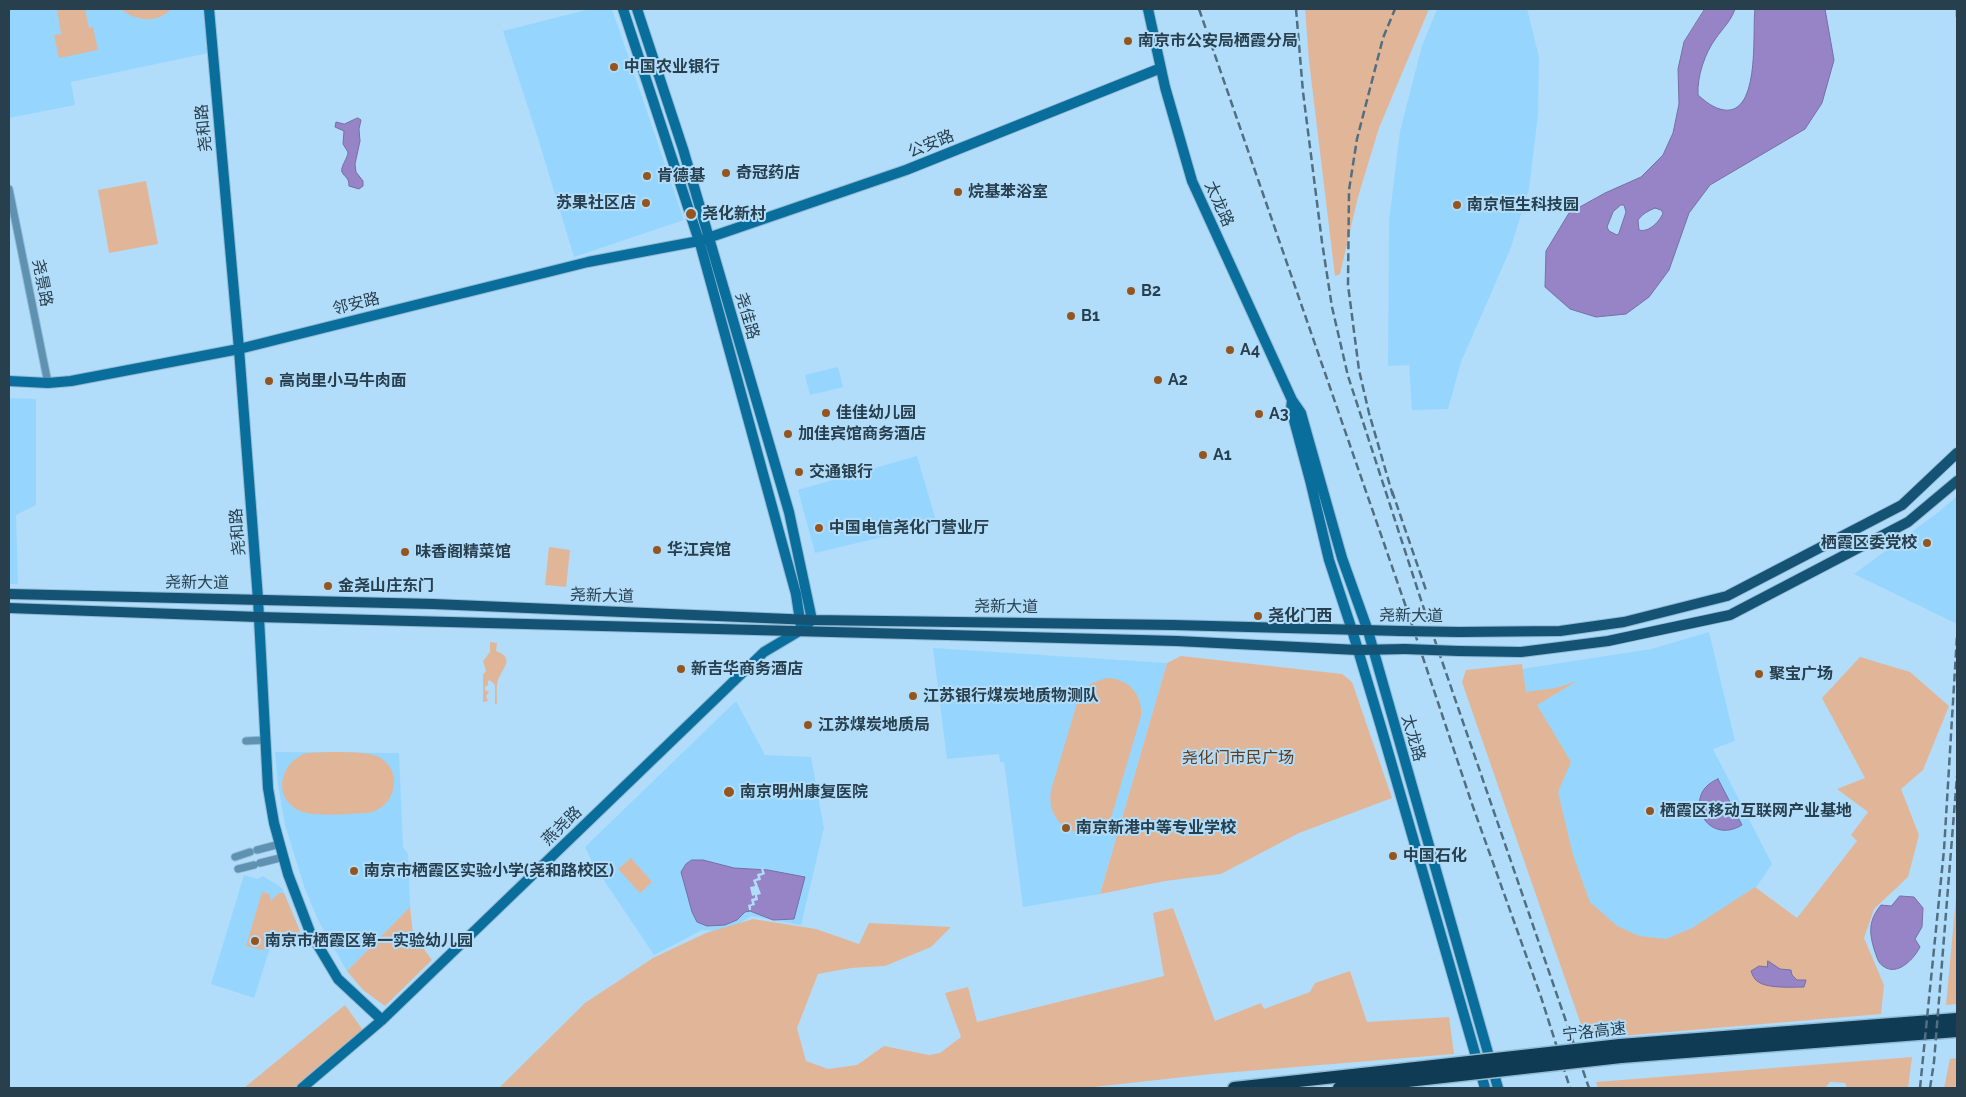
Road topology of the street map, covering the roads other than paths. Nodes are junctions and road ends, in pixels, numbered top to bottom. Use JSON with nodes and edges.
{"nodes":[{"id":1,"x":209,"y":9,"type":"edge"},
{"id":2,"x":623,"y":9,"type":"edge"},
{"id":3,"x":637,"y":9,"type":"edge"},
{"id":4,"x":1148,"y":9,"type":"edge"},
{"id":5,"x":1161,"y":68,"type":"junction"},
{"id":6,"x":9,"y":190,"type":"edge"},
{"id":7,"x":704,"y":239,"type":"junction"},
{"id":8,"x":239,"y":348,"type":"junction"},
{"id":9,"x":9,"y":381,"type":"edge"},
{"id":10,"x":48,"y":383,"type":"junction"},
{"id":11,"x":1292,"y":400,"type":"junction"},
{"id":12,"x":1957,"y":453,"type":"edge"},
{"id":13,"x":1957,"y":481,"type":"edge"},
{"id":14,"x":9,"y":594,"type":"edge"},
{"id":15,"x":258,"y":599,"type":"junction"},
{"id":16,"x":9,"y":608,"type":"edge"},
{"id":17,"x":258,"y":617,"type":"junction"},
{"id":18,"x":806,"y":620,"type":"junction"},
{"id":19,"x":801,"y":630,"type":"junction"},
{"id":20,"x":1352,"y":630,"type":"junction"},
{"id":21,"x":1368,"y":631,"type":"junction"},
{"id":22,"x":1358,"y":650,"type":"junction"},
{"id":23,"x":1373,"y":650,"type":"junction"},
{"id":24,"x":265,"y":740,"type":"junction"},
{"id":25,"x":246,"y":741,"type":"dead end"},
{"id":26,"x":280,"y":844,"type":"junction"},
{"id":27,"x":235,"y":856,"type":"dead end"},
{"id":28,"x":284,"y":857,"type":"junction"},
{"id":29,"x":238,"y":870,"type":"dead end"},
{"id":30,"x":1957,"y":1019,"type":"edge"},
{"id":31,"x":382,"y":1020,"type":"junction"},
{"id":32,"x":1957,"y":1031,"type":"edge"},
{"id":33,"x":1620,"y":1051,"type":"junction"},
{"id":34,"x":1363,"y":1080,"type":"junction"},
{"id":35,"x":302,"y":1088,"type":"edge"},
{"id":36,"x":1234,"y":1088,"type":"edge"},
{"id":37,"x":1339,"y":1088,"type":"edge"},
{"id":38,"x":1485,"y":1088,"type":"edge"},
{"id":39,"x":1498,"y":1088,"type":"edge"}],
"edges":[{"from":1,"to":8,"type":"main road","name":"尧和路"},
{"from":2,"to":7,"type":"main road","name":"尧佳路"},
{"from":3,"to":7,"type":"main road","name":"尧佳路"},
{"from":4,"to":5,"type":"main road","name":"太龙路"},
{"from":5,"to":7,"type":"main road","name":"公安路"},
{"from":5,"to":11,"type":"main road","name":"太龙路"},
{"from":6,"to":10,"type":"street","name":"尧景路"},
{"from":7,"to":8,"type":"main road","name":"邻安路"},
{"from":7,"to":18,"type":"main road","name":"尧佳路"},
{"from":7,"to":18,"type":"main road","name":"尧佳路"},
{"from":8,"to":10,"type":"main road","name":"邻安路"},
{"from":8,"to":15,"type":"main road","name":"尧和路"},
{"from":9,"to":10,"type":"main road","name":"邻安路"},
{"from":11,"to":20,"type":"main road","name":"太龙路"},
{"from":11,"to":21,"type":"main road","name":"太龙路"},
{"from":12,"to":21,"type":"main road","name":"尧新大道","bridge":true},
{"from":13,"to":23,"type":"main road","name":"尧新大道","bridge":true},
{"from":14,"to":15,"type":"main road","name":"尧新大道"},
{"from":15,"to":17,"type":"main road","name":"尧和路"},
{"from":15,"to":18,"type":"main road","name":"尧新大道"},
{"from":16,"to":17,"type":"main road","name":"尧新大道"},
{"from":17,"to":19,"type":"main road","name":"尧新大道"},
{"from":17,"to":24,"type":"main road","name":"尧和路"},
{"from":18,"to":19,"type":"main road"},
{"from":18,"to":20,"type":"main road","name":"尧新大道"},
{"from":19,"to":22,"type":"main road","name":"尧新大道"},
{"from":19,"to":31,"type":"main road","name":"燕尧路"},
{"from":20,"to":21,"type":"main road","name":"尧新大道"},
{"from":20,"to":22,"type":"main road","name":"太龙路"},
{"from":21,"to":23,"type":"main road","name":"太龙路"},
{"from":22,"to":23,"type":"main road","name":"尧新大道"},
{"from":22,"to":38,"type":"main road","name":"太龙路"},
{"from":23,"to":39,"type":"main road","name":"太龙路"},
{"from":24,"to":25,"type":"street"},
{"from":24,"to":26,"type":"main road","name":"尧和路"},
{"from":26,"to":27,"type":"street"},
{"from":26,"to":28,"type":"main road","name":"尧和路"},
{"from":28,"to":29,"type":"street"},
{"from":28,"to":31,"type":"main road","name":"尧和路"},
{"from":30,"to":33,"type":"highway","name":"宁洛高速"},
{"from":31,"to":35,"type":"main road","name":"燕尧路"},
{"from":32,"to":33,"type":"highway","name":"宁洛高速"},
{"from":33,"to":34,"type":"highway","name":"宁洛高速","bridge":true},
{"from":34,"to":36,"type":"highway","name":"宁洛高速"},
{"from":34,"to":37,"type":"highway","name":"宁洛高速"}]}
